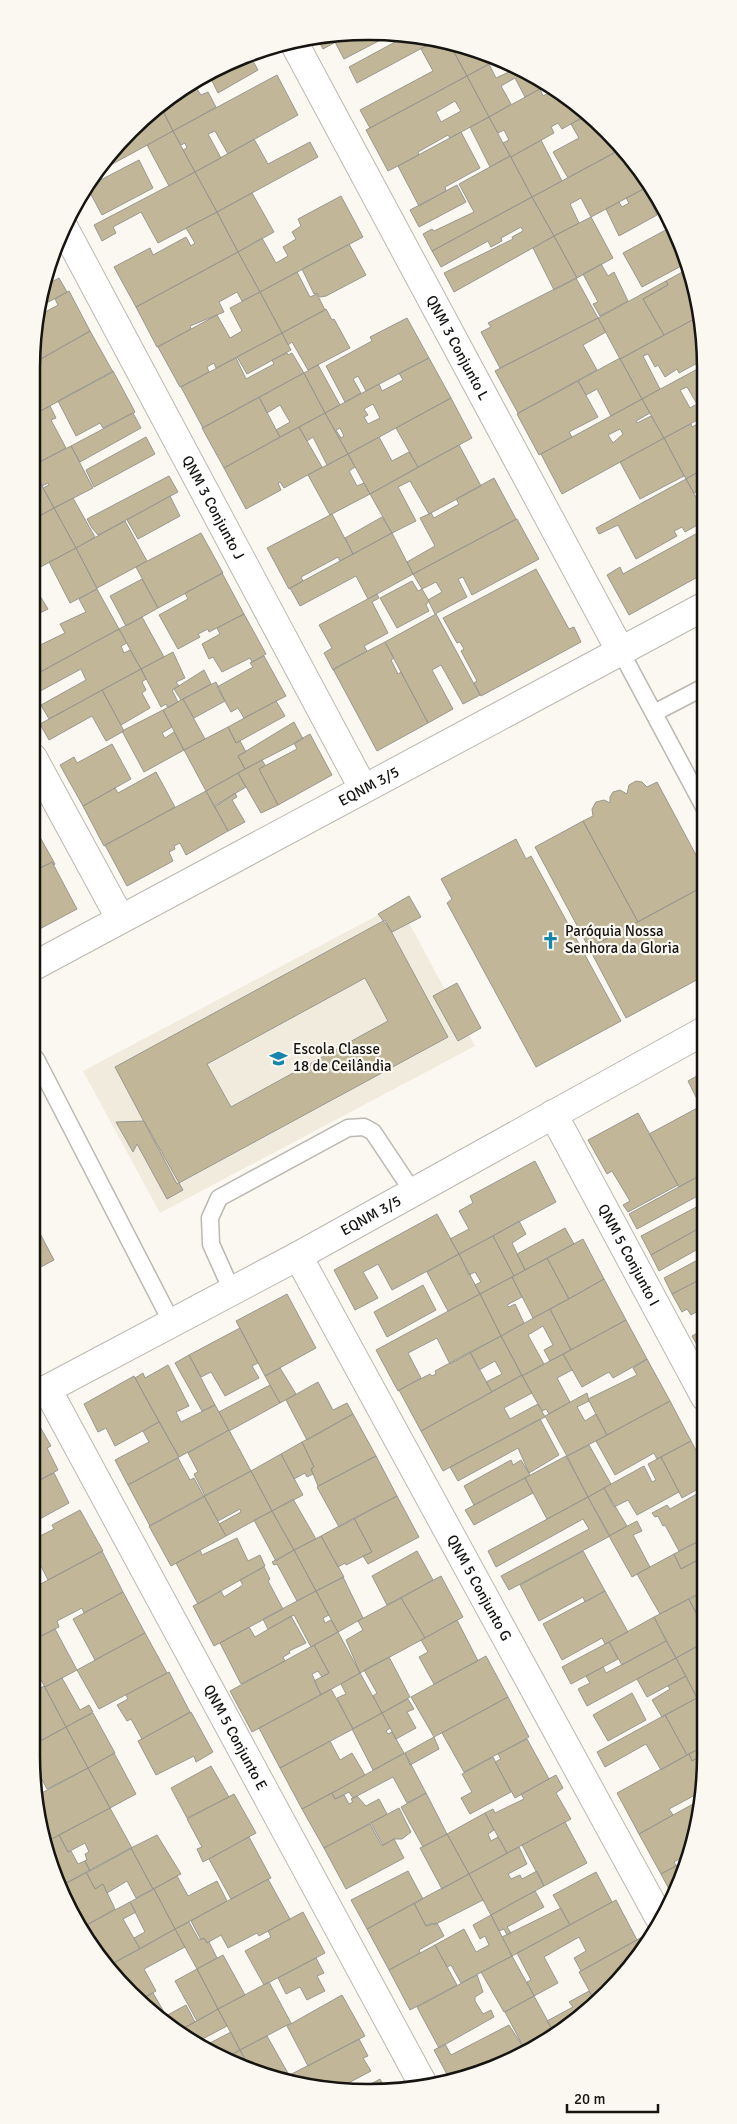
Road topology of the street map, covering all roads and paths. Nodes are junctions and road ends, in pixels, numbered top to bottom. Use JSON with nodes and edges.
{"nodes":[{"id":1,"x":297,"y":48,"type":"edge"},
{"id":2,"x":68,"y":236,"type":"edge"},
{"id":3,"x":697,"y":610,"type":"edge"},
{"id":4,"x":621,"y":652,"type":"junction"},
{"id":5,"x":697,"y":691,"type":"edge"},
{"id":6,"x":654,"y":713,"type":"junction"},
{"id":7,"x":40,"y":771,"type":"edge"},
{"id":8,"x":363,"y":788,"type":"junction"},
{"id":9,"x":697,"y":794,"type":"edge"},
{"id":10,"x":120,"y":918,"type":"junction"},
{"id":11,"x":40,"y":963,"type":"edge"},
{"id":12,"x":697,"y":1035,"type":"edge"},
{"id":13,"x":40,"y":1067,"type":"edge"},
{"id":14,"x":553,"y":1114,"type":"junction"},
{"id":15,"x":413,"y":1192,"type":"junction"},
{"id":16,"x":298,"y":1256,"type":"junction"},
{"id":17,"x":232,"y":1291,"type":"junction"},
{"id":18,"x":172,"y":1323,"type":"junction"},
{"id":19,"x":697,"y":1382,"type":"edge"},
{"id":20,"x":41,"y":1392,"type":"edge"},
{"id":21,"x":657,"y":1913,"type":"edge"},
{"id":22,"x":421,"y":2080,"type":"edge"}],
"edges":[{"from":1,"to":4,"type":"street","name":"QNM 3 Conjunto L"},
{"from":2,"to":8,"type":"street","name":"QNM 3 Conjunto J"},
{"from":3,"to":4,"type":"street","name":"EQNM 3/5"},
{"from":4,"to":6,"type":"lane"},
{"from":4,"to":8,"type":"street","name":"EQNM 3/5"},
{"from":5,"to":6,"type":"lane"},
{"from":6,"to":9,"type":"lane"},
{"from":7,"to":10,"type":"street"},
{"from":8,"to":10,"type":"street","name":"EQNM 3/5"},
{"from":10,"to":11,"type":"street","name":"EQNM 3/5"},
{"from":12,"to":14,"type":"street","name":"EQNM 3/5"},
{"from":13,"to":18,"type":"lane"},
{"from":14,"to":15,"type":"street","name":"EQNM 3/5"},
{"from":14,"to":19,"type":"street","name":"QNM 5 Conjunto I"},
{"from":15,"to":16,"type":"street","name":"EQNM 3/5"},
{"from":15,"to":17,"type":"lane"},
{"from":16,"to":17,"type":"street","name":"EQNM 3/5"},
{"from":16,"to":21,"type":"street","name":"QNM 5 Conjunto G"},
{"from":17,"to":18,"type":"street","name":"EQNM 3/5"},
{"from":18,"to":20,"type":"street","name":"EQNM 3/5"},
{"from":20,"to":22,"type":"street","name":"QNM 5 Conjunto E"}]}
